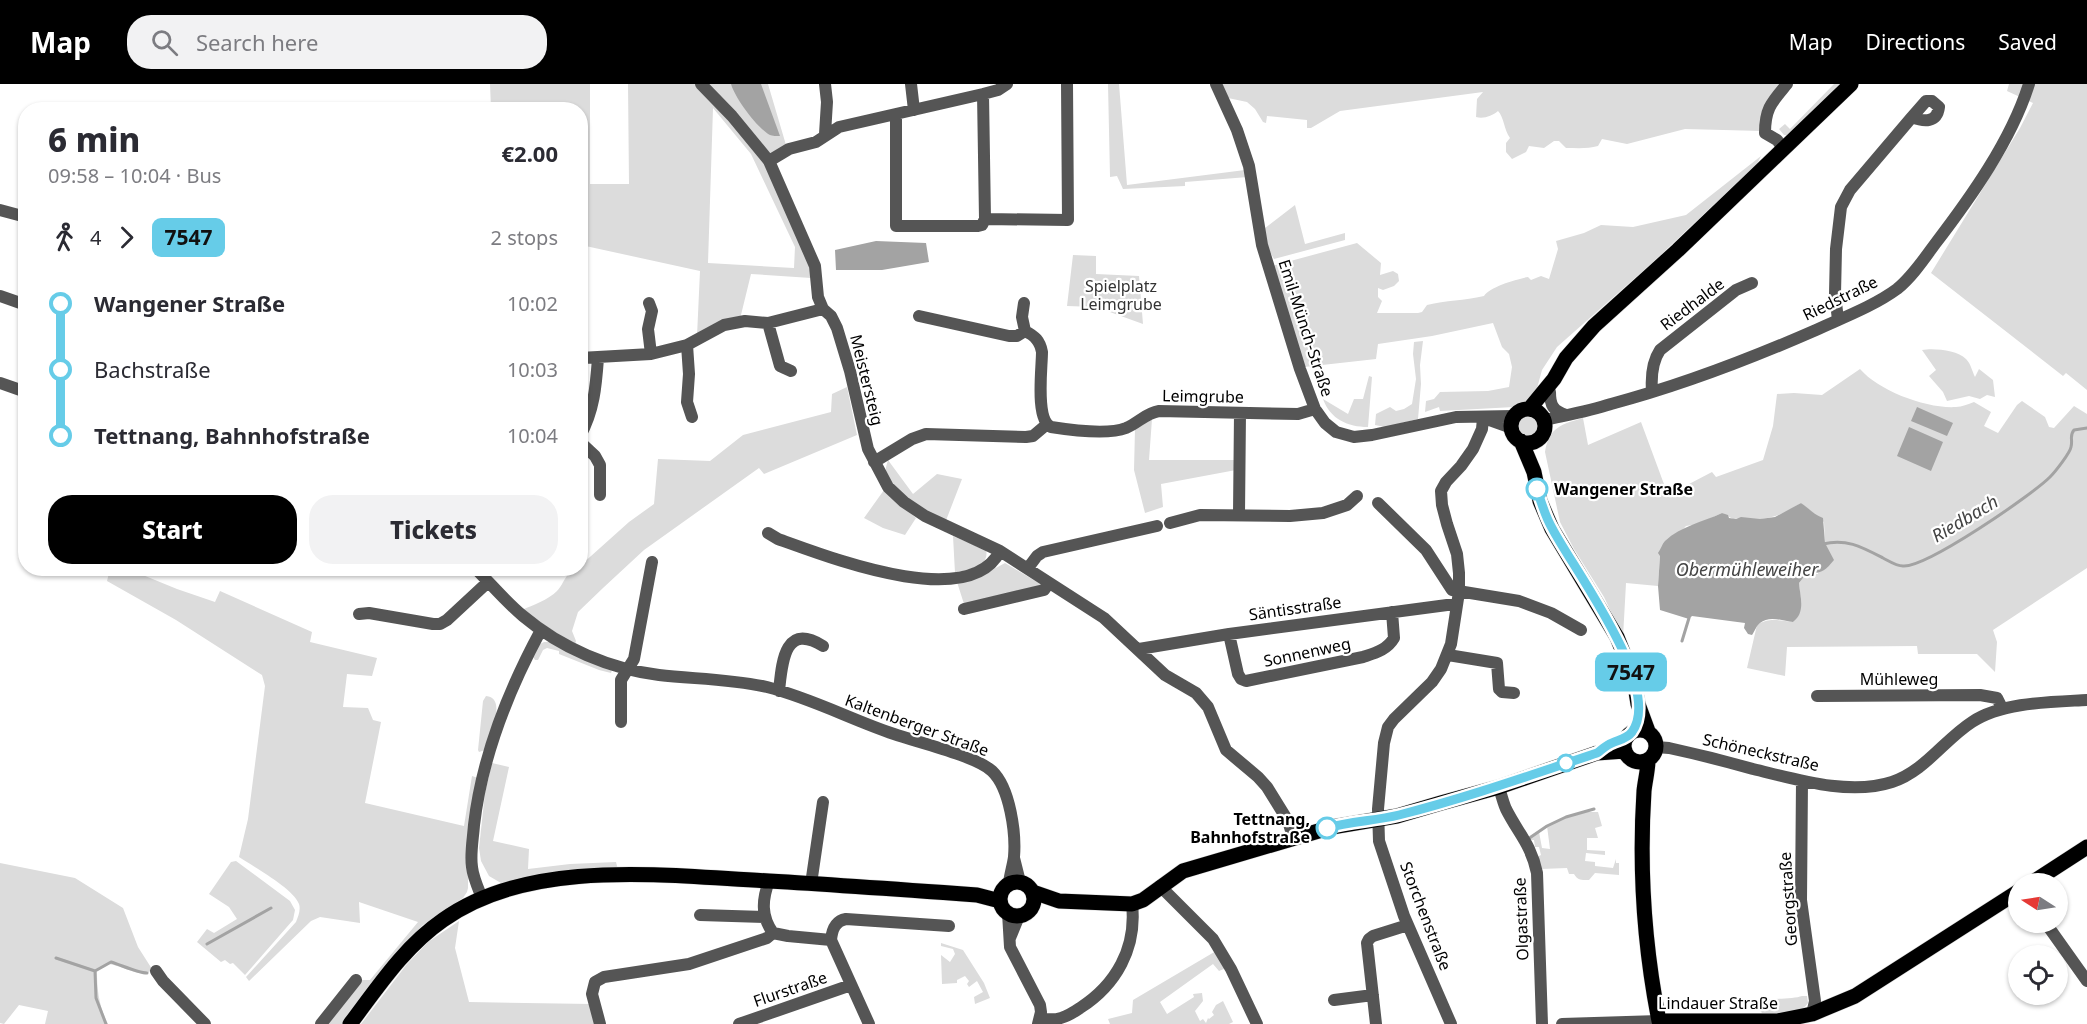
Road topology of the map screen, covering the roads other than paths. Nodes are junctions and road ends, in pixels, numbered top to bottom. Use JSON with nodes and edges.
{"nodes":[{"id":1,"x":825,"y":84,"type":"edge"},
{"id":2,"x":911,"y":84,"type":"edge"},
{"id":3,"x":1067,"y":84,"type":"edge"},
{"id":4,"x":1216,"y":84,"type":"edge"},
{"id":5,"x":1787,"y":84,"type":"edge"},
{"id":6,"x":1851,"y":84,"type":"edge"},
{"id":7,"x":2029,"y":84,"type":"edge"},
{"id":8,"x":704,"y":85,"type":"edge"},
{"id":9,"x":1001,"y":86,"type":"edge"},
{"id":10,"x":983,"y":94,"type":"junction"},
{"id":11,"x":914,"y":110,"type":"junction"},
{"id":12,"x":896,"y":114,"type":"junction"},
{"id":13,"x":1912,"y":117,"type":"dead end"},
{"id":14,"x":825,"y":134,"type":"junction"},
{"id":15,"x":1784,"y":148,"type":"junction"},
{"id":16,"x":769,"y":161,"type":"junction"},
{"id":17,"x":0,"y":210,"type":"edge"},
{"id":18,"x":18,"y":215,"type":"edge"},
{"id":19,"x":985,"y":219,"type":"junction"},
{"id":20,"x":1752,"y":284,"type":"dead end"},
{"id":21,"x":0,"y":296,"type":"edge"},
{"id":22,"x":18,"y":302,"type":"edge"},
{"id":23,"x":649,"y":303,"type":"dead end"},
{"id":24,"x":1024,"y":303,"type":"dead end"},
{"id":25,"x":823,"y":309,"type":"junction"},
{"id":26,"x":919,"y":316,"type":"dead end"},
{"id":27,"x":1838,"y":320,"type":"junction"},
{"id":28,"x":768,"y":323,"type":"junction"},
{"id":29,"x":1025,"y":331,"type":"junction"},
{"id":30,"x":687,"y":345,"type":"junction"},
{"id":31,"x":651,"y":354,"type":"junction"},
{"id":32,"x":588,"y":358,"type":"edge"},
{"id":33,"x":598,"y":358,"type":"junction"},
{"id":34,"x":790,"y":371,"type":"dead end"},
{"id":35,"x":0,"y":383,"type":"edge"},
{"id":36,"x":1552,"y":386,"type":"junction"},
{"id":37,"x":18,"y":389,"type":"edge"},
{"id":38,"x":1652,"y":391,"type":"junction"},
{"id":39,"x":1316,"y":409,"type":"junction"},
{"id":40,"x":1240,"y":413,"type":"junction"},
{"id":41,"x":1539,"y":415,"type":"junction"},
{"id":42,"x":1566,"y":415,"type":"junction"},
{"id":43,"x":692,"y":417,"type":"dead end"},
{"id":44,"x":1483,"y":418,"type":"junction"},
{"id":45,"x":588,"y":419,"type":"edge"},
{"id":46,"x":1513,"y":422,"type":"junction"},
{"id":47,"x":1046,"y":425,"type":"junction"},
{"id":48,"x":1538,"y":440,"type":"junction"},
{"id":49,"x":1521,"y":441,"type":"junction"},
{"id":50,"x":588,"y":449,"type":"edge"},
{"id":51,"x":874,"y":462,"type":"junction"},
{"id":52,"x":1534,"y":472,"type":"junction"},
{"id":53,"x":600,"y":495,"type":"dead end"},
{"id":54,"x":1357,"y":496,"type":"dead end"},
{"id":55,"x":1378,"y":503,"type":"dead end"},
{"id":56,"x":1239,"y":514,"type":"junction"},
{"id":57,"x":1170,"y":524,"type":"dead end"},
{"id":58,"x":1157,"y":526,"type":"dead end"},
{"id":59,"x":768,"y":533,"type":"dead end"},
{"id":60,"x":1000,"y":551,"type":"junction"},
{"id":61,"x":652,"y":562,"type":"dead end"},
{"id":62,"x":1028,"y":568,"type":"junction"},
{"id":63,"x":482,"y":576,"type":"edge"},
{"id":64,"x":488,"y":582,"type":"junction"},
{"id":65,"x":1049,"y":583,"type":"junction"},
{"id":66,"x":1459,"y":592,"type":"junction"},
{"id":67,"x":1457,"y":605,"type":"junction"},
{"id":68,"x":964,"y":609,"type":"dead end"},
{"id":69,"x":1392,"y":612,"type":"junction"},
{"id":70,"x":359,"y":614,"type":"dead end"},
{"id":71,"x":541,"y":630,"type":"junction"},
{"id":72,"x":1581,"y":630,"type":"dead end"},
{"id":73,"x":1229,"y":634,"type":"junction"},
{"id":74,"x":823,"y":646,"type":"dead end"},
{"id":75,"x":1139,"y":649,"type":"junction"},
{"id":76,"x":1448,"y":655,"type":"junction"},
{"id":77,"x":628,"y":669,"type":"junction"},
{"id":78,"x":779,"y":691,"type":"junction"},
{"id":79,"x":1514,"y":693,"type":"dead end"},
{"id":80,"x":1817,"y":696,"type":"dead end"},
{"id":81,"x":1980,"y":696,"type":"junction"},
{"id":82,"x":2087,"y":699,"type":"edge"},
{"id":83,"x":1638,"y":704,"type":"junction"},
{"id":84,"x":2002,"y":708,"type":"junction"},
{"id":85,"x":1984,"y":715,"type":"junction"},
{"id":86,"x":621,"y":722,"type":"dead end"},
{"id":87,"x":1637,"y":748,"type":"junction"},
{"id":88,"x":1802,"y":781,"type":"junction"},
{"id":89,"x":1499,"y":787,"type":"junction"},
{"id":90,"x":823,"y":802,"type":"dead end"},
{"id":91,"x":1378,"y":819,"type":"junction"},
{"id":92,"x":1293,"y":837,"type":"junction"},
{"id":93,"x":2087,"y":847,"type":"edge"},
{"id":94,"x":2047,"y":873,"type":"edge"},
{"id":95,"x":769,"y":881,"type":"junction"},
{"id":96,"x":811,"y":884,"type":"junction"},
{"id":97,"x":1160,"y":886,"type":"junction"},
{"id":98,"x":482,"y":898,"type":"junction"},
{"id":99,"x":1015,"y":898,"type":"junction"},
{"id":100,"x":2008,"y":898,"type":"edge"},
{"id":101,"x":1132,"y":904,"type":"junction"},
{"id":102,"x":700,"y":915,"type":"dead end"},
{"id":103,"x":764,"y":917,"type":"junction"},
{"id":104,"x":1408,"y":925,"type":"junction"},
{"id":105,"x":949,"y":926,"type":"dead end"},
{"id":106,"x":773,"y":933,"type":"junction"},
{"id":107,"x":2053,"y":933,"type":"edge"},
{"id":108,"x":831,"y":940,"type":"junction"},
{"id":109,"x":156,"y":971,"type":"dead end"},
{"id":110,"x":356,"y":980,"type":"dead end"},
{"id":111,"x":2087,"y":981,"type":"edge"},
{"id":112,"x":851,"y":985,"type":"junction"},
{"id":113,"x":1373,"y":995,"type":"junction"},
{"id":114,"x":1334,"y":1000,"type":"dead end"},
{"id":115,"x":1812,"y":1019,"type":"edge"},
{"id":116,"x":1039,"y":1021,"type":"edge"},
{"id":117,"x":1659,"y":1022,"type":"edge"},
{"id":118,"x":205,"y":1024,"type":"edge"},
{"id":119,"x":321,"y":1024,"type":"edge"},
{"id":120,"x":350,"y":1024,"type":"edge"},
{"id":121,"x":600,"y":1024,"type":"edge"},
{"id":122,"x":739,"y":1024,"type":"edge"},
{"id":123,"x":869,"y":1024,"type":"edge"},
{"id":124,"x":1257,"y":1024,"type":"edge"},
{"id":125,"x":1376,"y":1024,"type":"edge"},
{"id":126,"x":1451,"y":1024,"type":"edge"},
{"id":127,"x":1542,"y":1024,"type":"edge"},
{"id":128,"x":1563,"y":1024,"type":"edge"}],
"edges":[{"from":1,"to":14,"type":"street"},
{"from":2,"to":11,"type":"street"},
{"from":3,"to":19,"type":"street"},
{"from":4,"to":39,"type":"street","name":"Emil-Münch-Straße"},
{"from":5,"to":15,"type":"street"},
{"from":6,"to":15,"type":"main road"},
{"from":7,"to":27,"type":"street","name":"Riedstraße"},
{"from":8,"to":16,"type":"street","name":"Meistersteig"},
{"from":9,"to":10,"type":"street"},
{"from":10,"to":11,"type":"street"},
{"from":10,"to":19,"type":"street"},
{"from":11,"to":12,"type":"street"},
{"from":12,"to":14,"type":"street"},
{"from":12,"to":19,"type":"street"},
{"from":13,"to":27,"type":"street"},
{"from":14,"to":16,"type":"street"},
{"from":15,"to":36,"type":"main road"},
{"from":16,"to":25,"type":"street","name":"Meistersteig"},
{"from":17,"to":18,"type":"street"},
{"from":20,"to":38,"type":"street","name":"Riedhalde"},
{"from":21,"to":22,"type":"street"},
{"from":23,"to":31,"type":"street"},
{"from":24,"to":29,"type":"street"},
{"from":25,"to":28,"type":"street"},
{"from":25,"to":51,"type":"street","name":"Meistersteig"},
{"from":26,"to":29,"type":"street"},
{"from":27,"to":38,"type":"street","name":"Riedstraße"},
{"from":28,"to":30,"type":"street"},
{"from":28,"to":34,"type":"street"},
{"from":29,"to":47,"type":"street"},
{"from":30,"to":31,"type":"street"},
{"from":30,"to":43,"type":"street"},
{"from":31,"to":33,"type":"street"},
{"from":32,"to":33,"type":"street"},
{"from":33,"to":45,"type":"street"},
{"from":35,"to":37,"type":"street"},
{"from":36,"to":41,"type":"main road"},
{"from":36,"to":42,"type":"street"},
{"from":38,"to":42,"type":"street","name":"Riedstraße"},
{"from":39,"to":40,"type":"street","name":"Leimgrube"},
{"from":39,"to":44,"type":"street","name":"Emil-Münch-Straße"},
{"from":40,"to":47,"type":"street","name":"Leimgrube"},
{"from":40,"to":56,"type":"street"},
{"from":41,"to":42,"type":"street","name":"Riedstraße"},
{"from":41,"to":46,"type":"main road"},
{"from":41,"to":48,"type":"main road"},
{"from":44,"to":46,"type":"street","name":"Emil-Münch-Straße"},
{"from":44,"to":66,"type":"street"},
{"from":46,"to":49,"type":"main road"},
{"from":47,"to":51,"type":"street"},
{"from":48,"to":49,"type":"main road"},
{"from":48,"to":52,"type":"main road"},
{"from":49,"to":52,"type":"main road"},
{"from":50,"to":53,"type":"street"},
{"from":51,"to":60,"type":"street","name":"Meistersteig"},
{"from":52,"to":83,"type":"main road"},
{"from":54,"to":56,"type":"street"},
{"from":55,"to":66,"type":"street"},
{"from":56,"to":57,"type":"street"},
{"from":58,"to":62,"type":"street"},
{"from":59,"to":60,"type":"street"},
{"from":60,"to":62,"type":"street","name":"Meistersteig"},
{"from":61,"to":77,"type":"street"},
{"from":62,"to":65,"type":"street","name":"Meistersteig"},
{"from":63,"to":64,"type":"street","name":"Kaltenberger Straße"},
{"from":64,"to":70,"type":"street"},
{"from":64,"to":71,"type":"street","name":"Kaltenberger Straße"},
{"from":65,"to":68,"type":"street"},
{"from":65,"to":75,"type":"street","name":"Meistersteig"},
{"from":66,"to":67,"type":"street"},
{"from":66,"to":72,"type":"street"},
{"from":67,"to":69,"type":"street","name":"Säntisstraße"},
{"from":67,"to":76,"type":"street"},
{"from":69,"to":73,"type":"street","name":"Säntisstraße"},
{"from":69,"to":73,"type":"street","name":"Sonnenweg"},
{"from":71,"to":77,"type":"street","name":"Kaltenberger Straße"},
{"from":71,"to":98,"type":"street"},
{"from":73,"to":75,"type":"street","name":"Säntisstraße"},
{"from":74,"to":78,"type":"street"},
{"from":75,"to":92,"type":"street","name":"Meistersteig"},
{"from":76,"to":79,"type":"street"},
{"from":76,"to":91,"type":"street","name":"Storchenstraße"},
{"from":77,"to":78,"type":"street","name":"Kaltenberger Straße"},
{"from":77,"to":86,"type":"street"},
{"from":78,"to":99,"type":"street","name":"Kaltenberger Straße"},
{"from":80,"to":81,"type":"street","name":"Mühleweg"},
{"from":81,"to":84,"type":"street","name":"Mühleweg"},
{"from":81,"to":85,"type":"street"},
{"from":82,"to":84,"type":"street","name":"Schöneckstraße"},
{"from":83,"to":87,"type":"main road"},
{"from":83,"to":87,"type":"main road"},
{"from":84,"to":85,"type":"street","name":"Schöneckstraße"},
{"from":85,"to":88,"type":"street","name":"Schöneckstraße"},
{"from":87,"to":88,"type":"street","name":"Schöneckstraße"},
{"from":87,"to":89,"type":"main road"},
{"from":87,"to":117,"type":"main road"},
{"from":88,"to":115,"type":"street","name":"Georgstraße"},
{"from":89,"to":91,"type":"main road"},
{"from":89,"to":127,"type":"street","name":"Olgastraße"},
{"from":90,"to":96,"type":"street"},
{"from":91,"to":92,"type":"main road"},
{"from":91,"to":104,"type":"street","name":"Storchenstraße"},
{"from":92,"to":97,"type":"main road"},
{"from":93,"to":94,"type":"main road"},
{"from":95,"to":96,"type":"main road"},
{"from":95,"to":98,"type":"main road"},
{"from":95,"to":103,"type":"street"},
{"from":96,"to":99,"type":"main road"},
{"from":97,"to":101,"type":"main road"},
{"from":97,"to":124,"type":"street"},
{"from":98,"to":120,"type":"main road"},
{"from":99,"to":101,"type":"main road"},
{"from":99,"to":116,"type":"street","name":"Kaltenberger Straße"},
{"from":100,"to":115,"type":"main road","name":"Lindauer Straße"},
{"from":101,"to":116,"type":"street"},
{"from":102,"to":103,"type":"street"},
{"from":103,"to":106,"type":"street"},
{"from":104,"to":113,"type":"street"},
{"from":104,"to":126,"type":"street","name":"Storchenstraße"},
{"from":105,"to":108,"type":"street"},
{"from":106,"to":108,"type":"street"},
{"from":106,"to":121,"type":"street"},
{"from":107,"to":111,"type":"street"},
{"from":108,"to":112,"type":"street"},
{"from":109,"to":118,"type":"street"},
{"from":110,"to":119,"type":"street"},
{"from":112,"to":122,"type":"street","name":"Flurstraße"},
{"from":112,"to":123,"type":"street"},
{"from":113,"to":114,"type":"street"},
{"from":113,"to":125,"type":"street"},
{"from":115,"to":117,"type":"main road","name":"Lindauer Straße"},
{"from":117,"to":128,"type":"street","name":"Lindauer Straße"}]}
